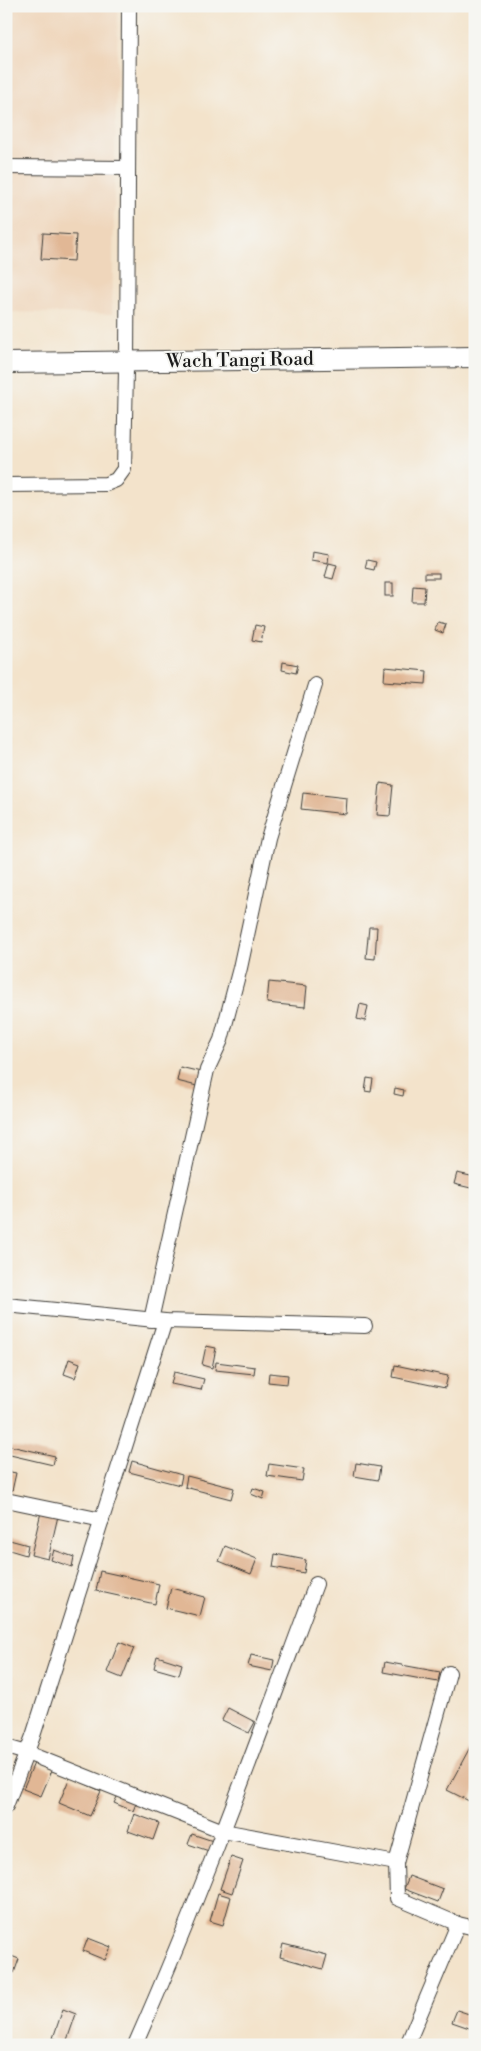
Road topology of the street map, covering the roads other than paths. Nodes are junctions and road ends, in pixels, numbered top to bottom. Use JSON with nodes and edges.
{"nodes":[{"id":1,"x":129,"y":6,"type":"edge"},
{"id":2,"x":6,"y":166,"type":"edge"},
{"id":3,"x":128,"y":168,"type":"junction"},
{"id":4,"x":475,"y":357,"type":"edge"},
{"id":5,"x":6,"y":363,"type":"edge"},
{"id":6,"x":126,"y":366,"type":"junction"},
{"id":7,"x":6,"y":485,"type":"edge"},
{"id":8,"x":315,"y":685,"type":"dead end"},
{"id":9,"x":6,"y":1305,"type":"edge"},
{"id":10,"x":158,"y":1321,"type":"junction"},
{"id":11,"x":365,"y":1326,"type":"dead end"},
{"id":12,"x":6,"y":1500,"type":"edge"},
{"id":13,"x":102,"y":1520,"type":"junction"},
{"id":14,"x":316,"y":1584,"type":"dead end"},
{"id":15,"x":449,"y":1673,"type":"dead end"},
{"id":16,"x":6,"y":1747,"type":"edge"},
{"id":17,"x":27,"y":1753,"type":"junction"},
{"id":18,"x":6,"y":1806,"type":"edge"},
{"id":19,"x":223,"y":1831,"type":"junction"},
{"id":20,"x":396,"y":1863,"type":"junction"},
{"id":21,"x":458,"y":1924,"type":"junction"},
{"id":22,"x":475,"y":1928,"type":"edge"},
{"id":23,"x":135,"y":2045,"type":"edge"},
{"id":24,"x":406,"y":2045,"type":"edge"}],
"edges":[{"from":1,"to":3,"type":"street"},
{"from":2,"to":3,"type":"street"},
{"from":3,"to":6,"type":"street"},
{"from":4,"to":6,"type":"main road","name":"Wach Tangi Road"},
{"from":5,"to":6,"type":"main road","name":"Wach Tangi Road"},
{"from":6,"to":7,"type":"street"},
{"from":8,"to":10,"type":"street"},
{"from":9,"to":10,"type":"street"},
{"from":10,"to":11,"type":"street"},
{"from":10,"to":13,"type":"street"},
{"from":12,"to":13,"type":"street"},
{"from":13,"to":17,"type":"street"},
{"from":14,"to":19,"type":"street"},
{"from":15,"to":20,"type":"street"},
{"from":16,"to":17,"type":"street"},
{"from":17,"to":18,"type":"street"},
{"from":17,"to":19,"type":"street"},
{"from":19,"to":20,"type":"street"},
{"from":19,"to":23,"type":"street"},
{"from":20,"to":21,"type":"street"},
{"from":21,"to":22,"type":"street"},
{"from":21,"to":24,"type":"street"}]}
